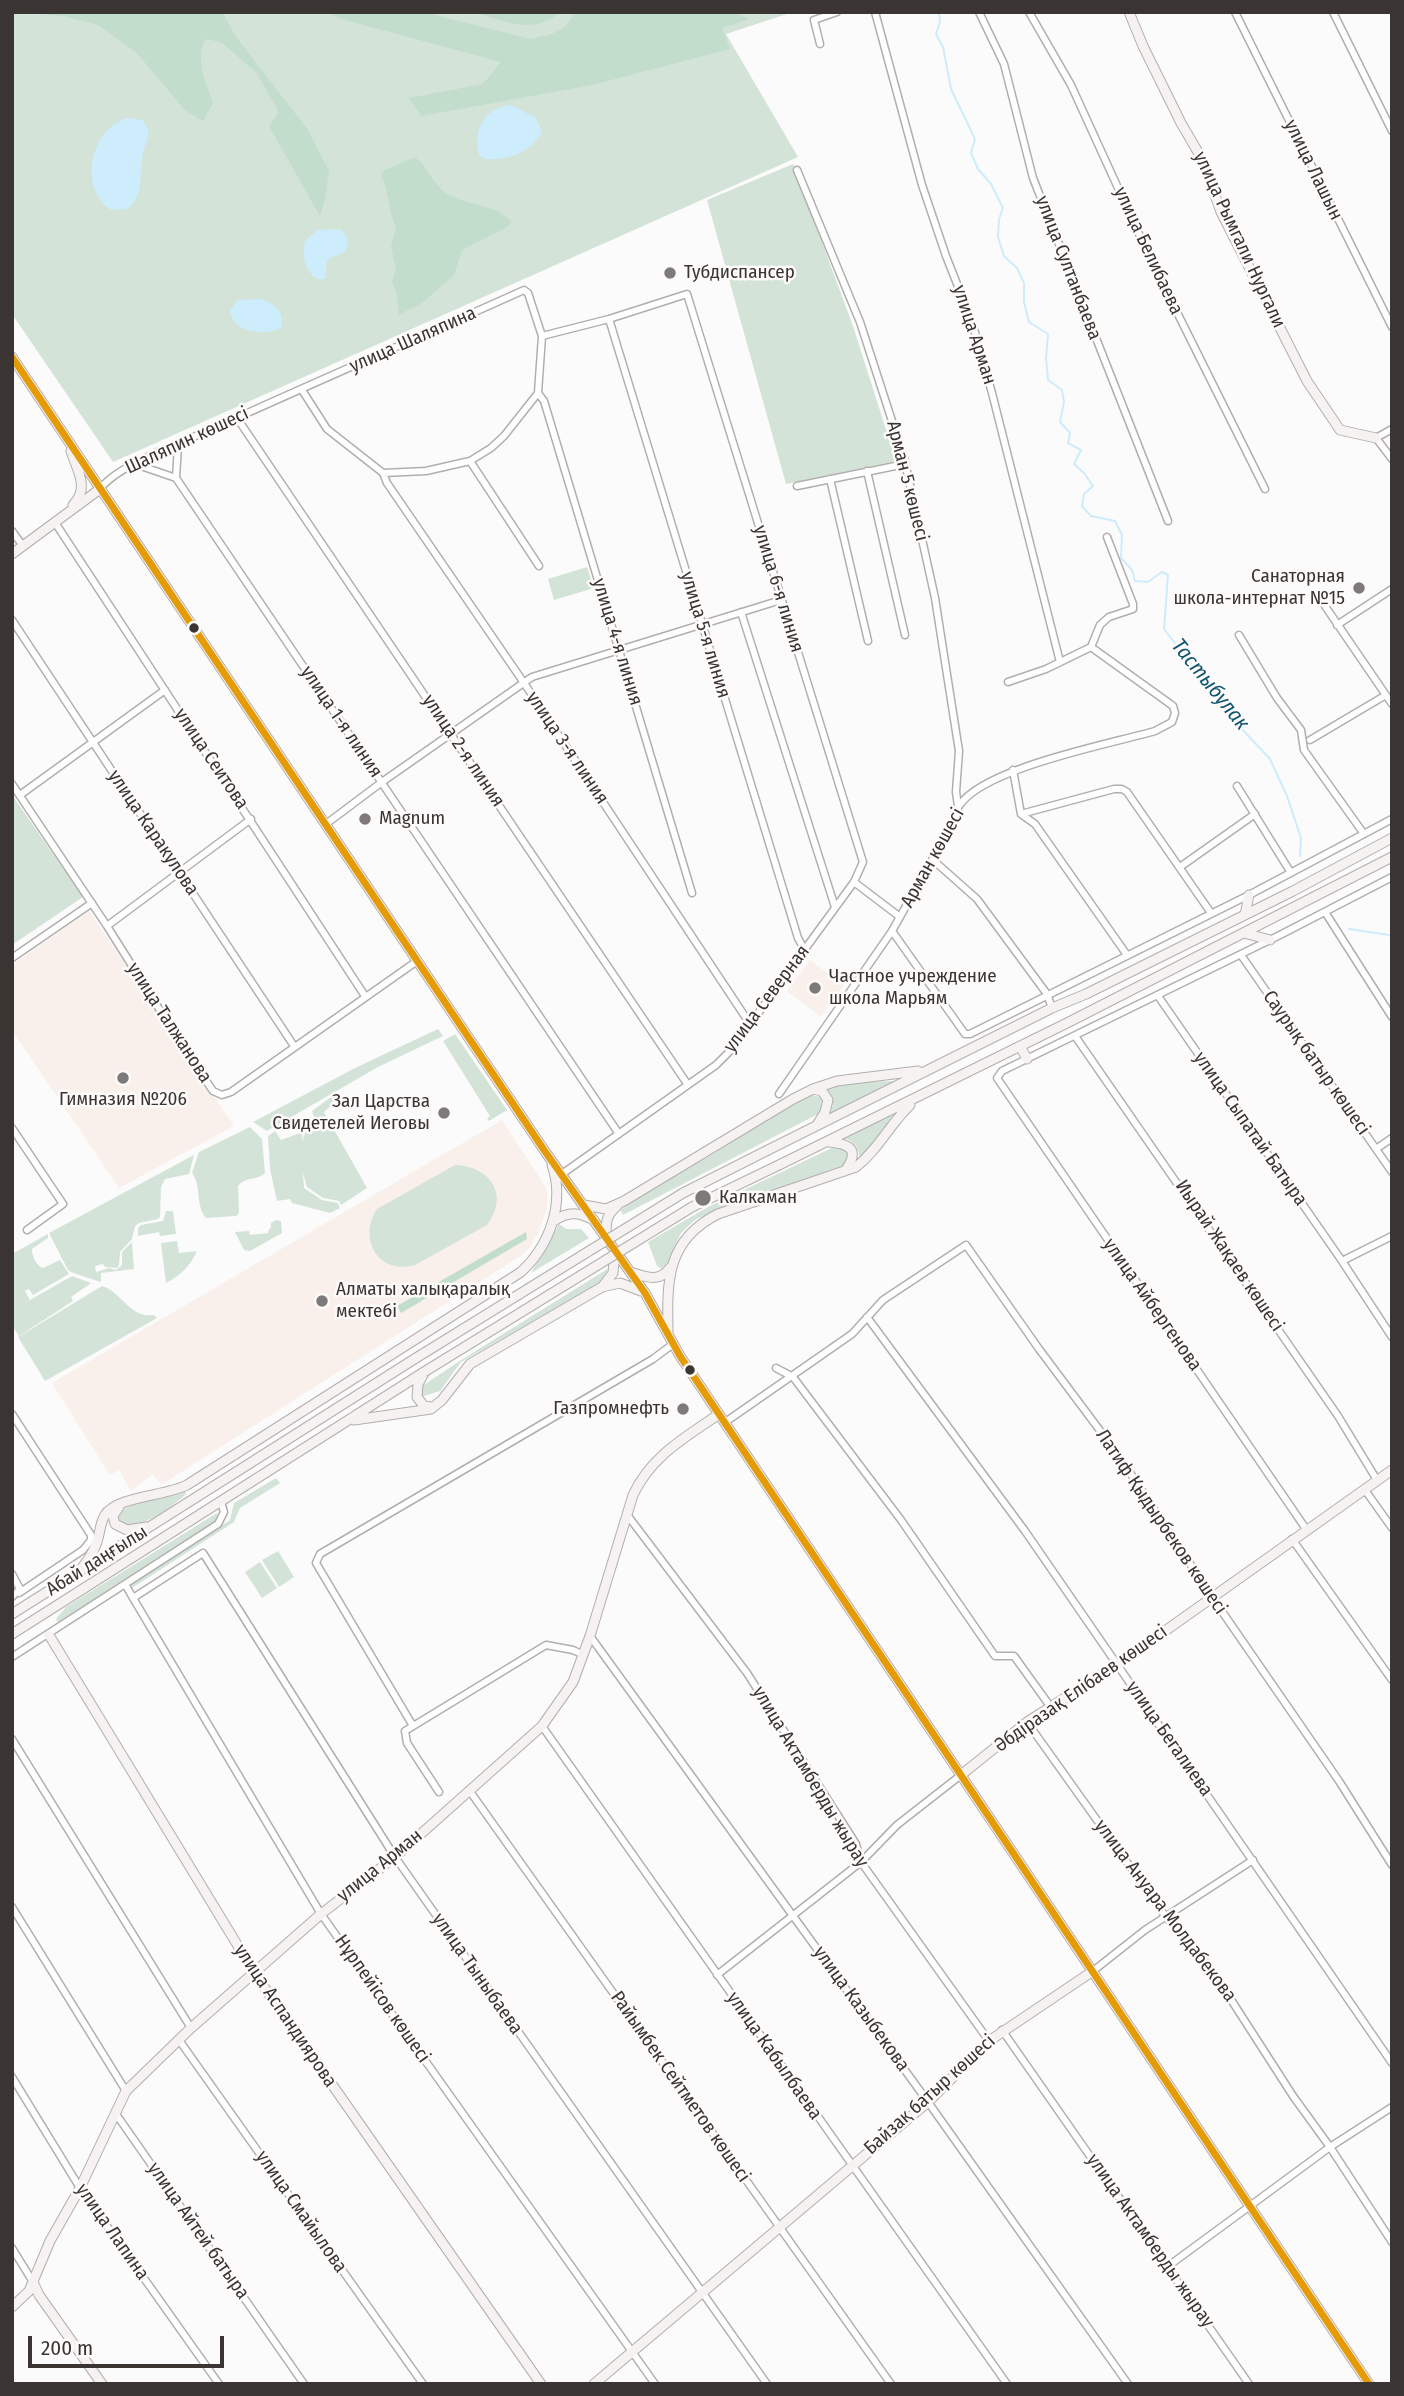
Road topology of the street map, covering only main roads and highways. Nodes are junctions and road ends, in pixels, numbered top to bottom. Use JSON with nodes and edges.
{"nodes":[{"id":1,"x":1129,"y":12,"type":"edge"},
{"id":2,"x":12,"y":357,"type":"edge"},
{"id":3,"x":65,"y":436,"type":"junction"},
{"id":4,"x":1376,"y":438,"type":"road end"},
{"id":5,"x":100,"y":489,"type":"junction"},
{"id":6,"x":56,"y":524,"type":"junction"},
{"id":7,"x":12,"y":554,"type":"edge"},
{"id":8,"x":1392,"y":838,"type":"edge"},
{"id":9,"x":1392,"y":857,"type":"edge"},
{"id":10,"x":1249,"y":895,"type":"road end"},
{"id":11,"x":1245,"y":915,"type":"junction"},
{"id":12,"x":1244,"y":933,"type":"junction"},
{"id":13,"x":1270,"y":940,"type":"road end"},
{"id":14,"x":1031,"y":1018,"type":"junction"},
{"id":15,"x":1041,"y":1036,"type":"junction"},
{"id":16,"x":1020,"y":1046,"type":"junction"},
{"id":17,"x":1027,"y":1059,"type":"road end"},
{"id":18,"x":934,"y":1068,"type":"junction"},
{"id":19,"x":813,"y":1089,"type":"junction"},
{"id":20,"x":918,"y":1097,"type":"junction"},
{"id":21,"x":817,"y":1125,"type":"junction"},
{"id":22,"x":827,"y":1141,"type":"junction"},
{"id":23,"x":548,"y":1156,"type":"junction"},
{"id":24,"x":845,"y":1171,"type":"junction"},
{"id":25,"x":624,"y":1201,"type":"junction"},
{"id":26,"x":584,"y":1205,"type":"junction"},
{"id":27,"x":595,"y":1220,"type":"junction"},
{"id":28,"x":554,"y":1221,"type":"junction"},
{"id":29,"x":606,"y":1236,"type":"junction"},
{"id":30,"x":615,"y":1249,"type":"junction"},
{"id":31,"x":673,"y":1264,"type":"junction"},
{"id":32,"x":631,"y":1272,"type":"junction"},
{"id":33,"x":602,"y":1287,"type":"junction"},
{"id":34,"x":645,"y":1293,"type":"junction"},
{"id":35,"x":671,"y":1341,"type":"junction"},
{"id":36,"x":424,"y":1371,"type":"junction"},
{"id":37,"x":438,"y":1405,"type":"junction"},
{"id":38,"x":722,"y":1418,"type":"junction"},
{"id":39,"x":345,"y":1422,"type":"junction"},
{"id":40,"x":1392,"y":1470,"type":"edge"},
{"id":41,"x":123,"y":1503,"type":"junction"},
{"id":42,"x":158,"y":1522,"type":"junction"},
{"id":43,"x":77,"y":1574,"type":"junction"},
{"id":44,"x":12,"y":1614,"type":"edge"},
{"id":45,"x":12,"y":1634,"type":"edge"},
{"id":46,"x":49,"y":1634,"type":"road end"},
{"id":47,"x":961,"y":1775,"type":"junction"},
{"id":48,"x":1093,"y":1971,"type":"junction"},
{"id":49,"x":255,"y":1974,"type":"junction"},
{"id":50,"x":33,"y":2282,"type":"junction"},
{"id":51,"x":12,"y":2307,"type":"edge"},
{"id":52,"x":102,"y":2384,"type":"edge"},
{"id":53,"x":541,"y":2384,"type":"edge"},
{"id":54,"x":594,"y":2384,"type":"edge"},
{"id":55,"x":1368,"y":2384,"type":"edge"}],
"edges":[{"from":1,"to":4,"type":"main road","name":"улица Рымгали Нургали"},
{"from":2,"to":3,"type":"main road"},
{"from":3,"to":5,"type":"main road"},
{"from":3,"to":6,"type":"main road"},
{"from":5,"to":6,"type":"main road","name":"Шаляпин көшесі"},
{"from":5,"to":23,"type":"main road"},
{"from":6,"to":7,"type":"main road","name":"Шаляпин көшесі"},
{"from":8,"to":11,"type":"main road"},
{"from":9,"to":12,"type":"main road","name":"Абай даңғылы"},
{"from":10,"to":11,"type":"main road"},
{"from":11,"to":14,"type":"main road"},
{"from":12,"to":13,"type":"main road"},
{"from":12,"to":15,"type":"main road","name":"Абай даңғылы"},
{"from":14,"to":15,"type":"main road"},
{"from":14,"to":18,"type":"main road"},
{"from":15,"to":16,"type":"main road","name":"Абай даңғылы"},
{"from":16,"to":17,"type":"main road"},
{"from":16,"to":20,"type":"main road","name":"Абай даңғылы"},
{"from":18,"to":19,"type":"main road"},
{"from":18,"to":21,"type":"main road","name":"Абай даңғылы"},
{"from":19,"to":21,"type":"main road"},
{"from":19,"to":25,"type":"main road"},
{"from":20,"to":22,"type":"main road","name":"Абай даңғылы"},
{"from":20,"to":24,"type":"main road"},
{"from":21,"to":42,"type":"main road","name":"Абай даңғылы","bridge":true},
{"from":22,"to":24,"type":"main road"},
{"from":22,"to":36,"type":"main road","name":"Абай даңғылы","bridge":true},
{"from":23,"to":26,"type":"main road"},
{"from":23,"to":28,"type":"main road"},
{"from":24,"to":31,"type":"main road"},
{"from":25,"to":26,"type":"main road"},
{"from":25,"to":29,"type":"main road"},
{"from":26,"to":27,"type":"main road"},
{"from":27,"to":28,"type":"main road"},
{"from":27,"to":29,"type":"main road"},
{"from":28,"to":41,"type":"main road"},
{"from":29,"to":30,"type":"main road"},
{"from":30,"to":32,"type":"main road"},
{"from":30,"to":33,"type":"main road"},
{"from":31,"to":32,"type":"main road"},
{"from":31,"to":35,"type":"main road"},
{"from":32,"to":34,"type":"main road"},
{"from":33,"to":34,"type":"main road"},
{"from":33,"to":37,"type":"main road"},
{"from":34,"to":35,"type":"main road"},
{"from":35,"to":38,"type":"main road"},
{"from":36,"to":37,"type":"main road"},
{"from":36,"to":39,"type":"main road","name":"Абай даңғылы"},
{"from":37,"to":39,"type":"main road"},
{"from":38,"to":47,"type":"main road"},
{"from":38,"to":49,"type":"main road","name":"улица Арман"},
{"from":39,"to":45,"type":"main road","name":"Абай даңғылы"},
{"from":40,"to":47,"type":"main road","name":"Әбдіразақ Елібаев көшесі"},
{"from":41,"to":42,"type":"main road"},
{"from":41,"to":43,"type":"main road"},
{"from":42,"to":43,"type":"main road","name":"Абай даңғылы"},
{"from":43,"to":44,"type":"main road","name":"Абай даңғылы"},
{"from":46,"to":49,"type":"main road","name":"улица Аспандиярова"},
{"from":47,"to":48,"type":"main road"},
{"from":48,"to":54,"type":"main road","name":"Байзақ батыр көшесі"},
{"from":48,"to":55,"type":"main road"},
{"from":49,"to":50,"type":"main road","name":"улица Арман"},
{"from":49,"to":53,"type":"main road","name":"улица Аспандиярова"},
{"from":50,"to":51,"type":"main road","name":"улица Арман"},
{"from":50,"to":52,"type":"main road"}]}
